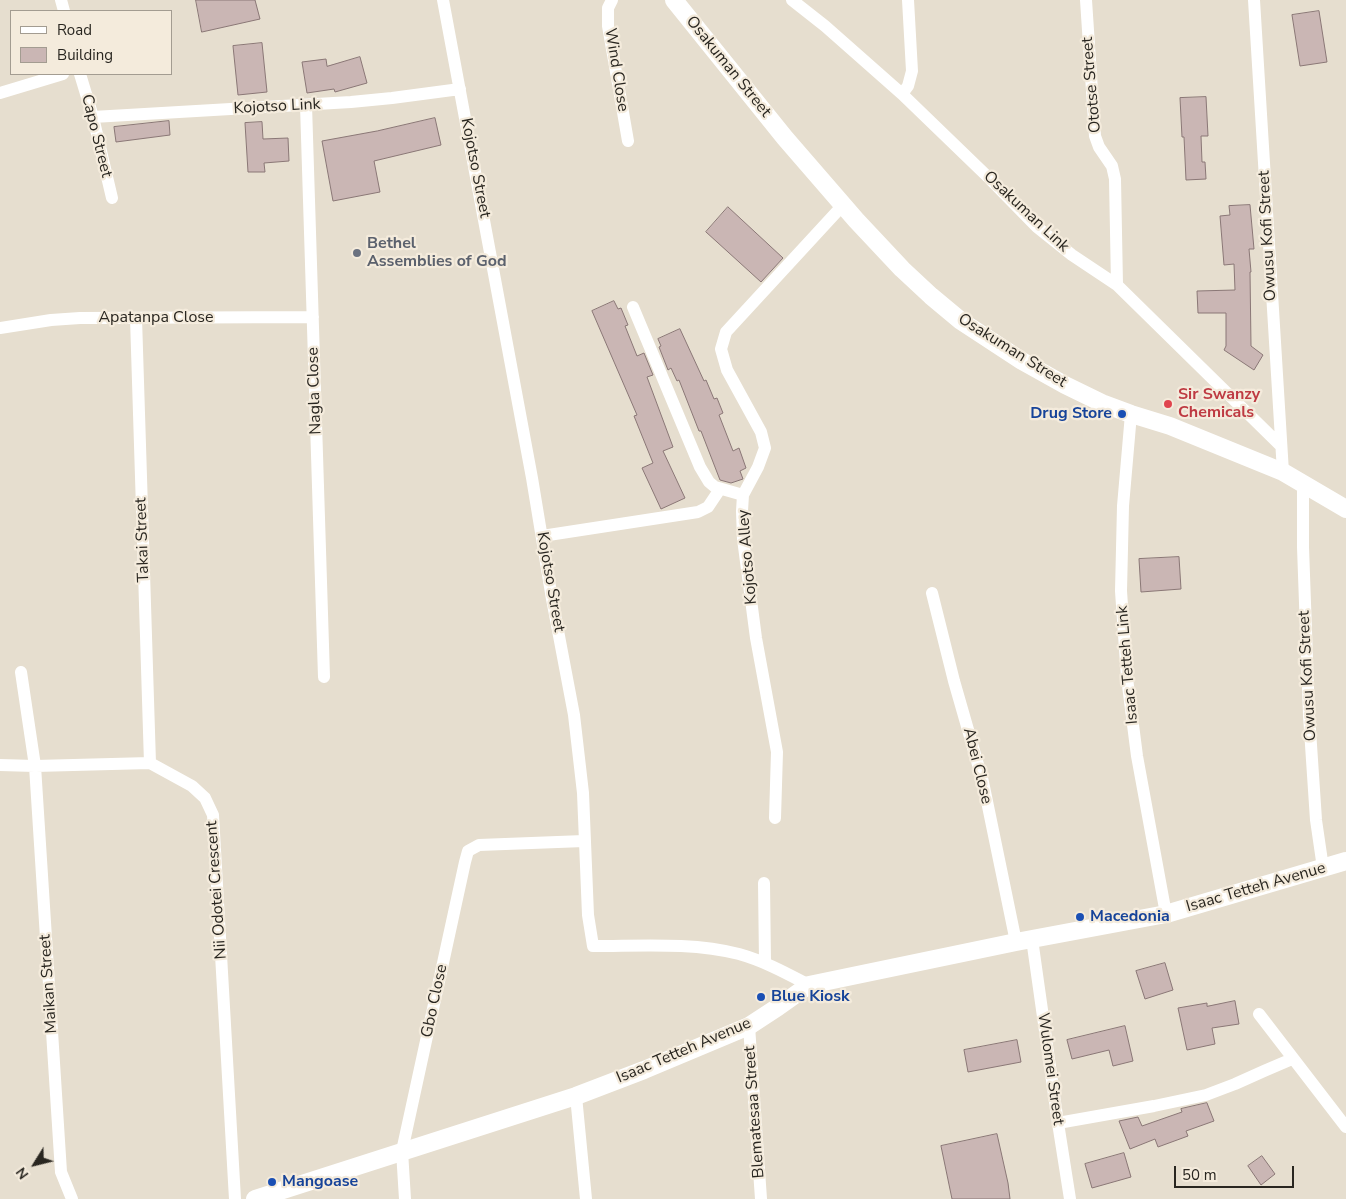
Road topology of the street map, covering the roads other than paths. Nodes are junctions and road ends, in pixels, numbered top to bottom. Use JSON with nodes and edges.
{"nodes":[{"id":1,"x":443,"y":0,"type":"edge"},
{"id":2,"x":612,"y":0,"type":"edge"},
{"id":3,"x":674,"y":0,"type":"edge"},
{"id":4,"x":792,"y":0,"type":"edge"},
{"id":5,"x":908,"y":0,"type":"edge"},
{"id":6,"x":1086,"y":0,"type":"edge"},
{"id":7,"x":1254,"y":0,"type":"edge"},
{"id":8,"x":60,"y":75,"type":"edge"},
{"id":9,"x":80,"y":75,"type":"edge"},
{"id":10,"x":460,"y":89,"type":"junction"},
{"id":11,"x":0,"y":93,"type":"edge"},
{"id":12,"x":902,"y":94,"type":"junction"},
{"id":13,"x":306,"y":105,"type":"junction"},
{"id":14,"x":93,"y":117,"type":"junction"},
{"id":15,"x":628,"y":141,"type":"dead end"},
{"id":16,"x":112,"y":198,"type":"dead end"},
{"id":17,"x":843,"y":205,"type":"junction"},
{"id":18,"x":1117,"y":286,"type":"junction"},
{"id":19,"x":633,"y":307,"type":"dead end"},
{"id":20,"x":313,"y":317,"type":"junction"},
{"id":21,"x":136,"y":318,"type":"junction"},
{"id":22,"x":0,"y":328,"type":"edge"},
{"id":23,"x":1131,"y":414,"type":"junction"},
{"id":24,"x":1281,"y":446,"type":"junction"},
{"id":25,"x":1283,"y":472,"type":"junction"},
{"id":26,"x":1303,"y":483,"type":"junction"},
{"id":27,"x":720,"y":489,"type":"junction"},
{"id":28,"x":743,"y":494,"type":"junction"},
{"id":29,"x":1346,"y":509,"type":"edge"},
{"id":30,"x":542,"y":536,"type":"junction"},
{"id":31,"x":932,"y":593,"type":"dead end"},
{"id":32,"x":20,"y":672,"type":"dead end"},
{"id":33,"x":324,"y":677,"type":"dead end"},
{"id":34,"x":150,"y":763,"type":"junction"},
{"id":35,"x":0,"y":765,"type":"edge"},
{"id":36,"x":35,"y":766,"type":"junction"},
{"id":37,"x":775,"y":818,"type":"dead end"},
{"id":38,"x":584,"y":841,"type":"junction"},
{"id":39,"x":1346,"y":861,"type":"edge"},
{"id":40,"x":1323,"y":868,"type":"junction"},
{"id":41,"x":764,"y":884,"type":"dead end"},
{"id":42,"x":1166,"y":914,"type":"junction"},
{"id":43,"x":1024,"y":940,"type":"junction"},
{"id":44,"x":765,"y":962,"type":"junction"},
{"id":45,"x":809,"y":984,"type":"junction"},
{"id":46,"x":1259,"y":1014,"type":"dead end"},
{"id":47,"x":749,"y":1026,"type":"junction"},
{"id":48,"x":1292,"y":1059,"type":"junction"},
{"id":49,"x":576,"y":1096,"type":"junction"},
{"id":50,"x":1058,"y":1122,"type":"junction"},
{"id":51,"x":1346,"y":1127,"type":"edge"},
{"id":52,"x":402,"y":1151,"type":"junction"},
{"id":53,"x":72,"y":1199,"type":"edge"},
{"id":54,"x":234,"y":1199,"type":"edge"},
{"id":55,"x":256,"y":1199,"type":"edge"},
{"id":56,"x":405,"y":1199,"type":"edge"},
{"id":57,"x":586,"y":1199,"type":"edge"},
{"id":58,"x":761,"y":1199,"type":"edge"},
{"id":59,"x":1070,"y":1199,"type":"edge"}],
"edges":[{"from":1,"to":10,"type":"street","name":"Kojotso Street"},
{"from":2,"to":15,"type":"street","name":"Wind Close"},
{"from":3,"to":17,"type":"street","name":"Osakuman Street"},
{"from":4,"to":12,"type":"street","name":"Osakuman Link"},
{"from":5,"to":12,"type":"street"},
{"from":6,"to":18,"type":"street","name":"Ototse Street"},
{"from":7,"to":24,"type":"street","name":"Owusu Kofi Street"},
{"from":8,"to":11,"type":"street"},
{"from":9,"to":14,"type":"street","name":"Capo Street"},
{"from":10,"to":13,"type":"street","name":"Kojotso Link"},
{"from":10,"to":30,"type":"street","name":"Kojotso Street"},
{"from":12,"to":18,"type":"street","name":"Osakuman Link"},
{"from":13,"to":14,"type":"street","name":"Kojotso Link"},
{"from":13,"to":20,"type":"street","name":"Nagla Close"},
{"from":14,"to":16,"type":"street","name":"Capo Street"},
{"from":17,"to":23,"type":"street","name":"Osakuman Street"},
{"from":17,"to":28,"type":"street","name":"Kojotso Alley"},
{"from":18,"to":24,"type":"street","name":"Osakuman Link"},
{"from":19,"to":27,"type":"street"},
{"from":20,"to":21,"type":"street","name":"Apatanpa Close"},
{"from":20,"to":33,"type":"street","name":"Nagla Close"},
{"from":21,"to":22,"type":"street","name":"Apatanpa Close"},
{"from":21,"to":34,"type":"street","name":"Takai Street"},
{"from":23,"to":25,"type":"street","name":"Osakuman Street"},
{"from":23,"to":42,"type":"street","name":"Isaac Tetteh Link"},
{"from":24,"to":25,"type":"street","name":"Owusu Kofi Street"},
{"from":25,"to":26,"type":"street","name":"Osakuman Street"},
{"from":26,"to":29,"type":"street","name":"Osakuman Street"},
{"from":26,"to":40,"type":"street","name":"Owusu Kofi Street"},
{"from":27,"to":28,"type":"street"},
{"from":27,"to":30,"type":"street"},
{"from":28,"to":37,"type":"street","name":"Kojotso Alley"},
{"from":30,"to":38,"type":"street","name":"Kojotso Street"},
{"from":31,"to":43,"type":"street","name":"Abei Close"},
{"from":32,"to":36,"type":"street","name":"Maikan Street"},
{"from":34,"to":36,"type":"street"},
{"from":34,"to":54,"type":"street","name":"Nii Odotei Crescent"},
{"from":35,"to":36,"type":"street"},
{"from":36,"to":53,"type":"street","name":"Maikan Street"},
{"from":38,"to":44,"type":"street","name":"Kojotso Street"},
{"from":38,"to":52,"type":"street","name":"Gbo Close"},
{"from":39,"to":40,"type":"street","name":"Isaac Tetteh Avenue"},
{"from":40,"to":42,"type":"street","name":"Isaac Tetteh Avenue"},
{"from":41,"to":44,"type":"street"},
{"from":42,"to":43,"type":"street","name":"Isaac Tetteh Avenue"},
{"from":43,"to":45,"type":"street","name":"Isaac Tetteh Avenue"},
{"from":43,"to":50,"type":"street","name":"Wulomei Street"},
{"from":44,"to":45,"type":"street","name":"Kojotso Street"},
{"from":45,"to":47,"type":"street","name":"Isaac Tetteh Avenue"},
{"from":46,"to":48,"type":"street"},
{"from":47,"to":49,"type":"street","name":"Isaac Tetteh Avenue"},
{"from":47,"to":58,"type":"street","name":"Blematesaa Street"},
{"from":48,"to":50,"type":"street"},
{"from":48,"to":51,"type":"street"},
{"from":49,"to":52,"type":"street","name":"Isaac Tetteh Avenue"},
{"from":49,"to":57,"type":"street"},
{"from":50,"to":59,"type":"street","name":"Wulomei Street"},
{"from":52,"to":55,"type":"street","name":"Isaac Tetteh Avenue"},
{"from":52,"to":56,"type":"street","name":"Gbo Close"}]}
